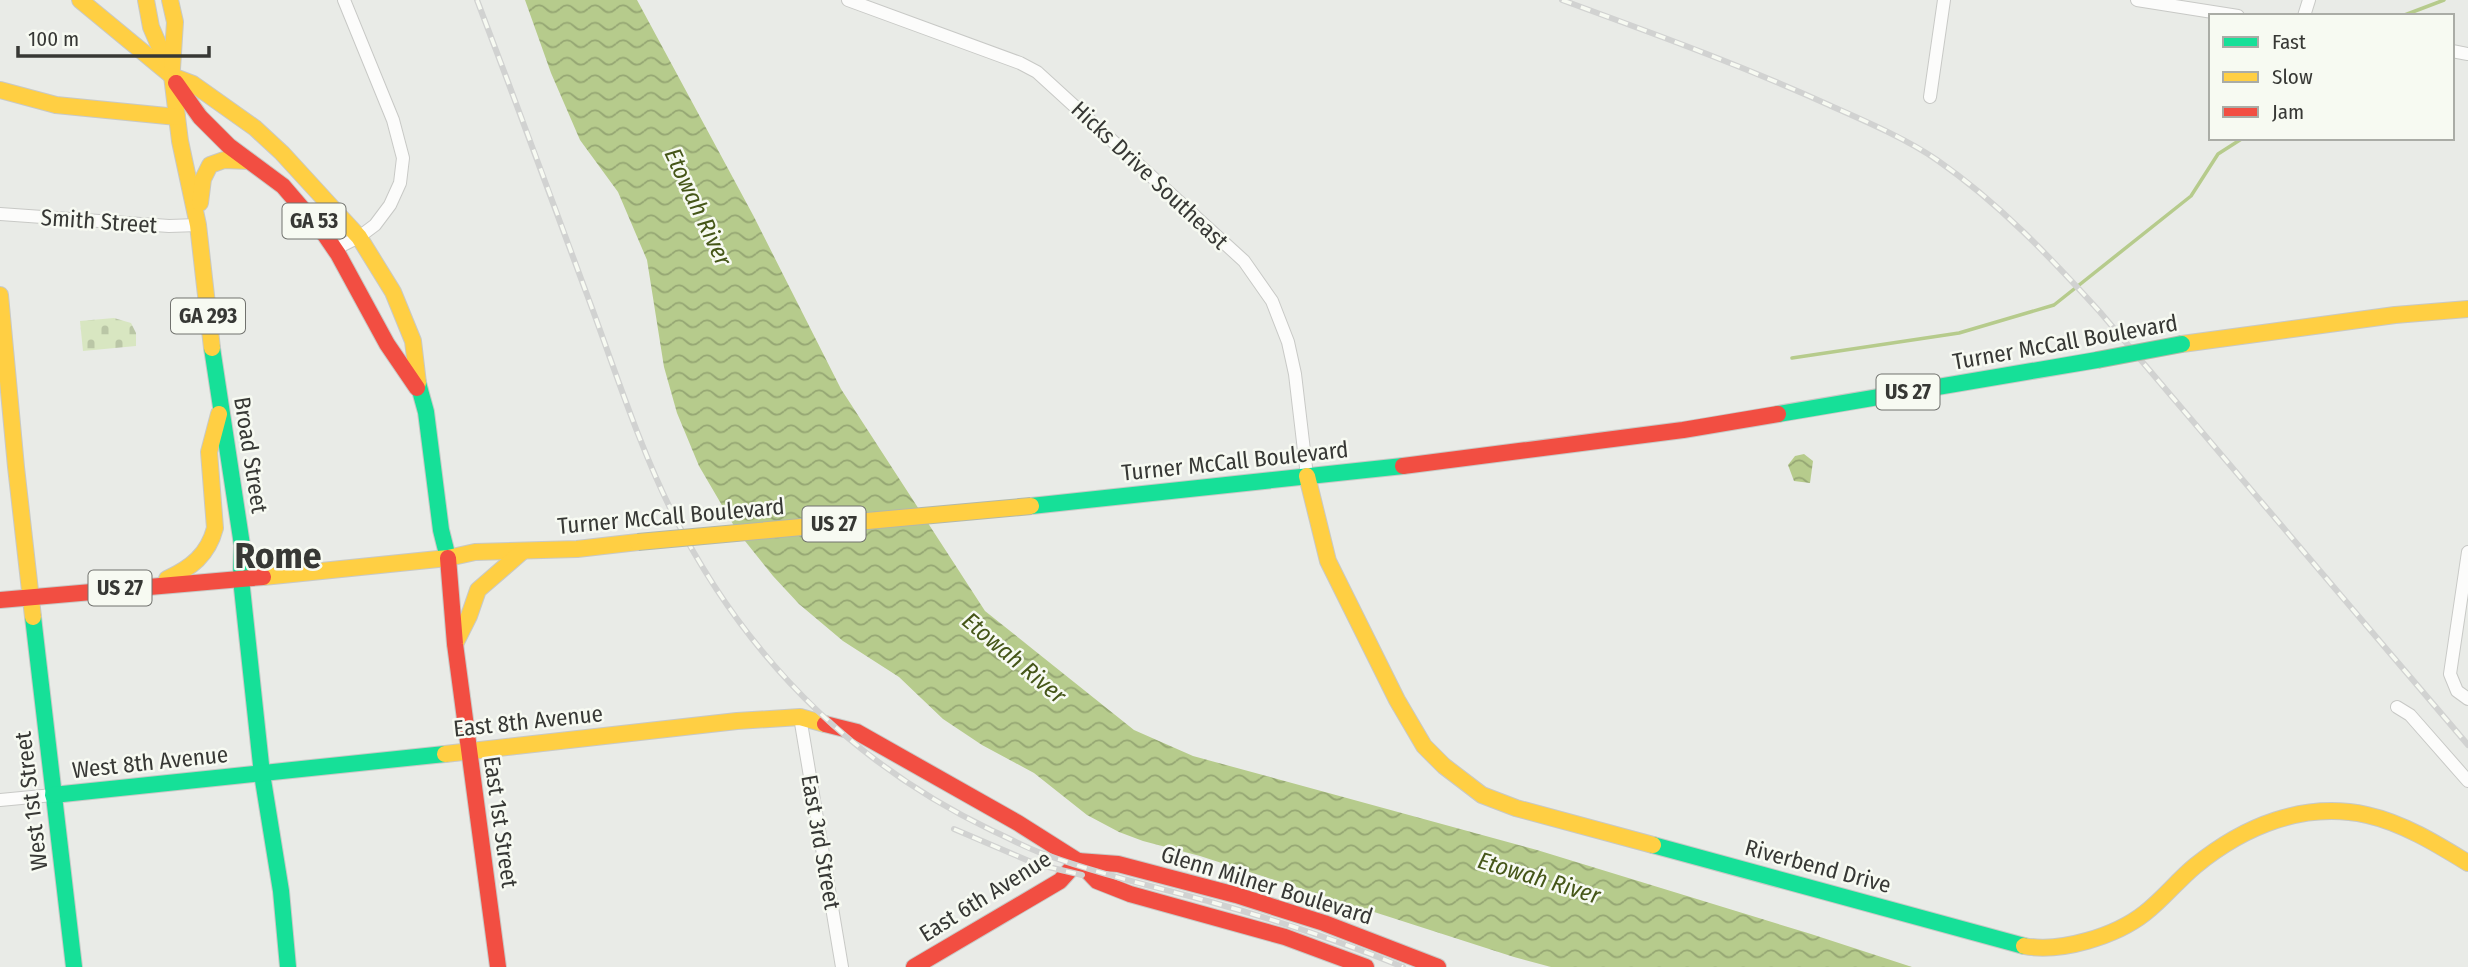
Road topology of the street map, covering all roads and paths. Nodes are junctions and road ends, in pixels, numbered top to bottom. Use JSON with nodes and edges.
{"nodes":[{"id":1,"x":80,"y":0,"type":"edge"},
{"id":2,"x":146,"y":0,"type":"edge"},
{"id":3,"x":170,"y":0,"type":"edge"},
{"id":4,"x":344,"y":0,"type":"edge"},
{"id":5,"x":848,"y":0,"type":"edge"},
{"id":6,"x":1944,"y":0,"type":"edge"},
{"id":7,"x":2137,"y":0,"type":"edge"},
{"id":8,"x":2225,"y":14,"type":"edge"},
{"id":9,"x":172,"y":76,"type":"junction"},
{"id":10,"x":0,"y":90,"type":"edge"},
{"id":11,"x":1930,"y":97,"type":"dead end"},
{"id":12,"x":177,"y":117,"type":"junction"},
{"id":13,"x":250,"y":162,"type":"junction"},
{"id":14,"x":0,"y":214,"type":"edge"},
{"id":15,"x":198,"y":225,"type":"junction"},
{"id":16,"x":359,"y":237,"type":"junction"},
{"id":17,"x":335,"y":249,"type":"junction"},
{"id":18,"x":0,"y":295,"type":"edge"},
{"id":19,"x":2468,"y":309,"type":"edge"},
{"id":20,"x":421,"y":394,"type":"junction"},
{"id":21,"x":221,"y":406,"type":"junction"},
{"id":22,"x":1307,"y":476,"type":"junction"},
{"id":23,"x":523,"y":551,"type":"junction"},
{"id":24,"x":2468,"y":552,"type":"edge"},
{"id":25,"x":449,"y":558,"type":"junction"},
{"id":26,"x":241,"y":579,"type":"junction"},
{"id":27,"x":155,"y":585,"type":"junction"},
{"id":28,"x":31,"y":596,"type":"junction"},
{"id":29,"x":0,"y":600,"type":"edge"},
{"id":30,"x":454,"y":644,"type":"junction"},
{"id":31,"x":2468,"y":699,"type":"edge"},
{"id":32,"x":2397,"y":707,"type":"dead end"},
{"id":33,"x":800,"y":717,"type":"junction"},
{"id":34,"x":468,"y":750,"type":"junction"},
{"id":35,"x":262,"y":774,"type":"junction"},
{"id":36,"x":2468,"y":781,"type":"edge"},
{"id":37,"x":53,"y":795,"type":"junction"},
{"id":38,"x":0,"y":800,"type":"edge"},
{"id":39,"x":1078,"y":861,"type":"junction"},
{"id":40,"x":2468,"y":863,"type":"edge"},
{"id":41,"x":938,"y":961,"type":"edge"},
{"id":42,"x":74,"y":967,"type":"edge"},
{"id":43,"x":288,"y":967,"type":"edge"},
{"id":44,"x":498,"y":967,"type":"edge"},
{"id":45,"x":842,"y":967,"type":"edge"},
{"id":46,"x":914,"y":967,"type":"edge"},
{"id":47,"x":1366,"y":967,"type":"edge"},
{"id":48,"x":1438,"y":967,"type":"edge"}],
"edges":[{"from":1,"to":9,"type":"main road","number":"GA 53"},
{"from":2,"to":9,"type":"main road","number":"GA 293"},
{"from":3,"to":9,"type":"main road","number":"GA 293"},
{"from":4,"to":16,"type":"street"},
{"from":5,"to":22,"type":"street","name":"Hicks Drive Southeast"},
{"from":6,"to":11,"type":"street"},
{"from":7,"to":8,"type":"street"},
{"from":9,"to":12,"type":"main road","name":"Broad Street","number":"GA 293"},
{"from":9,"to":13,"type":"main road","number":"GA 53"},
{"from":9,"to":16,"type":"main road","number":"GA 53"},
{"from":10,"to":12,"type":"main road"},
{"from":12,"to":15,"type":"main road","name":"Broad Street","number":"GA 293"},
{"from":13,"to":15,"type":"main road"},
{"from":13,"to":17,"type":"main road","number":"GA 53"},
{"from":14,"to":15,"type":"street","name":"Smith Street"},
{"from":15,"to":21,"type":"main road","name":"Broad Street","number":"GA 293"},
{"from":16,"to":17,"type":"street"},
{"from":16,"to":20,"type":"main road","number":"GA 53"},
{"from":17,"to":20,"type":"main road","number":"GA 53"},
{"from":18,"to":28,"type":"main road","name":"West 1st Street"},
{"from":19,"to":22,"type":"main road","name":"Turner McCall Boulevard","number":"US 27","bridge":true},
{"from":20,"to":25,"type":"main road","number":"GA 53"},
{"from":21,"to":26,"type":"main road","name":"Broad Street","number":"GA 293"},
{"from":21,"to":27,"type":"main road"},
{"from":22,"to":23,"type":"main road","name":"Turner McCall Boulevard","number":"US 27","bridge":true},
{"from":22,"to":40,"type":"main road","name":"Riverbend Drive"},
{"from":23,"to":25,"type":"main road","name":"Turner McCall Boulevard","number":"US 27"},
{"from":23,"to":30,"type":"main road"},
{"from":24,"to":31,"type":"street"},
{"from":25,"to":26,"type":"main road","name":"Turner McCall Boulevard","number":"US 27"},
{"from":25,"to":30,"type":"main road","name":"East 1st Street"},
{"from":26,"to":27,"type":"main road","name":"Turner McCall Boulevard","number":"US 27"},
{"from":26,"to":35,"type":"main road","name":"Broad Street"},
{"from":27,"to":28,"type":"main road","name":"Turner McCall Boulevard","number":"US 27"},
{"from":28,"to":29,"type":"main road","name":"Turner McCall Boulevard","number":"US 27"},
{"from":28,"to":37,"type":"main road","name":"West 1st Street"},
{"from":30,"to":34,"type":"main road","name":"East 1st Street"},
{"from":32,"to":36,"type":"street"},
{"from":33,"to":34,"type":"main road","name":"East 8th Avenue"},
{"from":33,"to":39,"type":"main road","name":"Glenn Milner Boulevard"},
{"from":33,"to":45,"type":"street","name":"East 3rd Street"},
{"from":34,"to":35,"type":"main road","name":"East 8th Avenue"},
{"from":34,"to":44,"type":"main road","name":"East 1st Street"},
{"from":35,"to":37,"type":"main road","name":"West 8th Avenue"},
{"from":35,"to":43,"type":"main road","name":"Broad Street"},
{"from":37,"to":38,"type":"street","name":"West 8th Avenue"},
{"from":37,"to":42,"type":"main road","name":"West 1st Street"},
{"from":39,"to":41,"type":"main road","name":"East 6th Avenue"},
{"from":39,"to":47,"type":"main road","name":"Glenn Milner Boulevard"},
{"from":39,"to":48,"type":"main road","name":"Glenn Milner Boulevard"},
{"from":41,"to":46,"type":"main road","name":"East 6th Avenue"}]}
